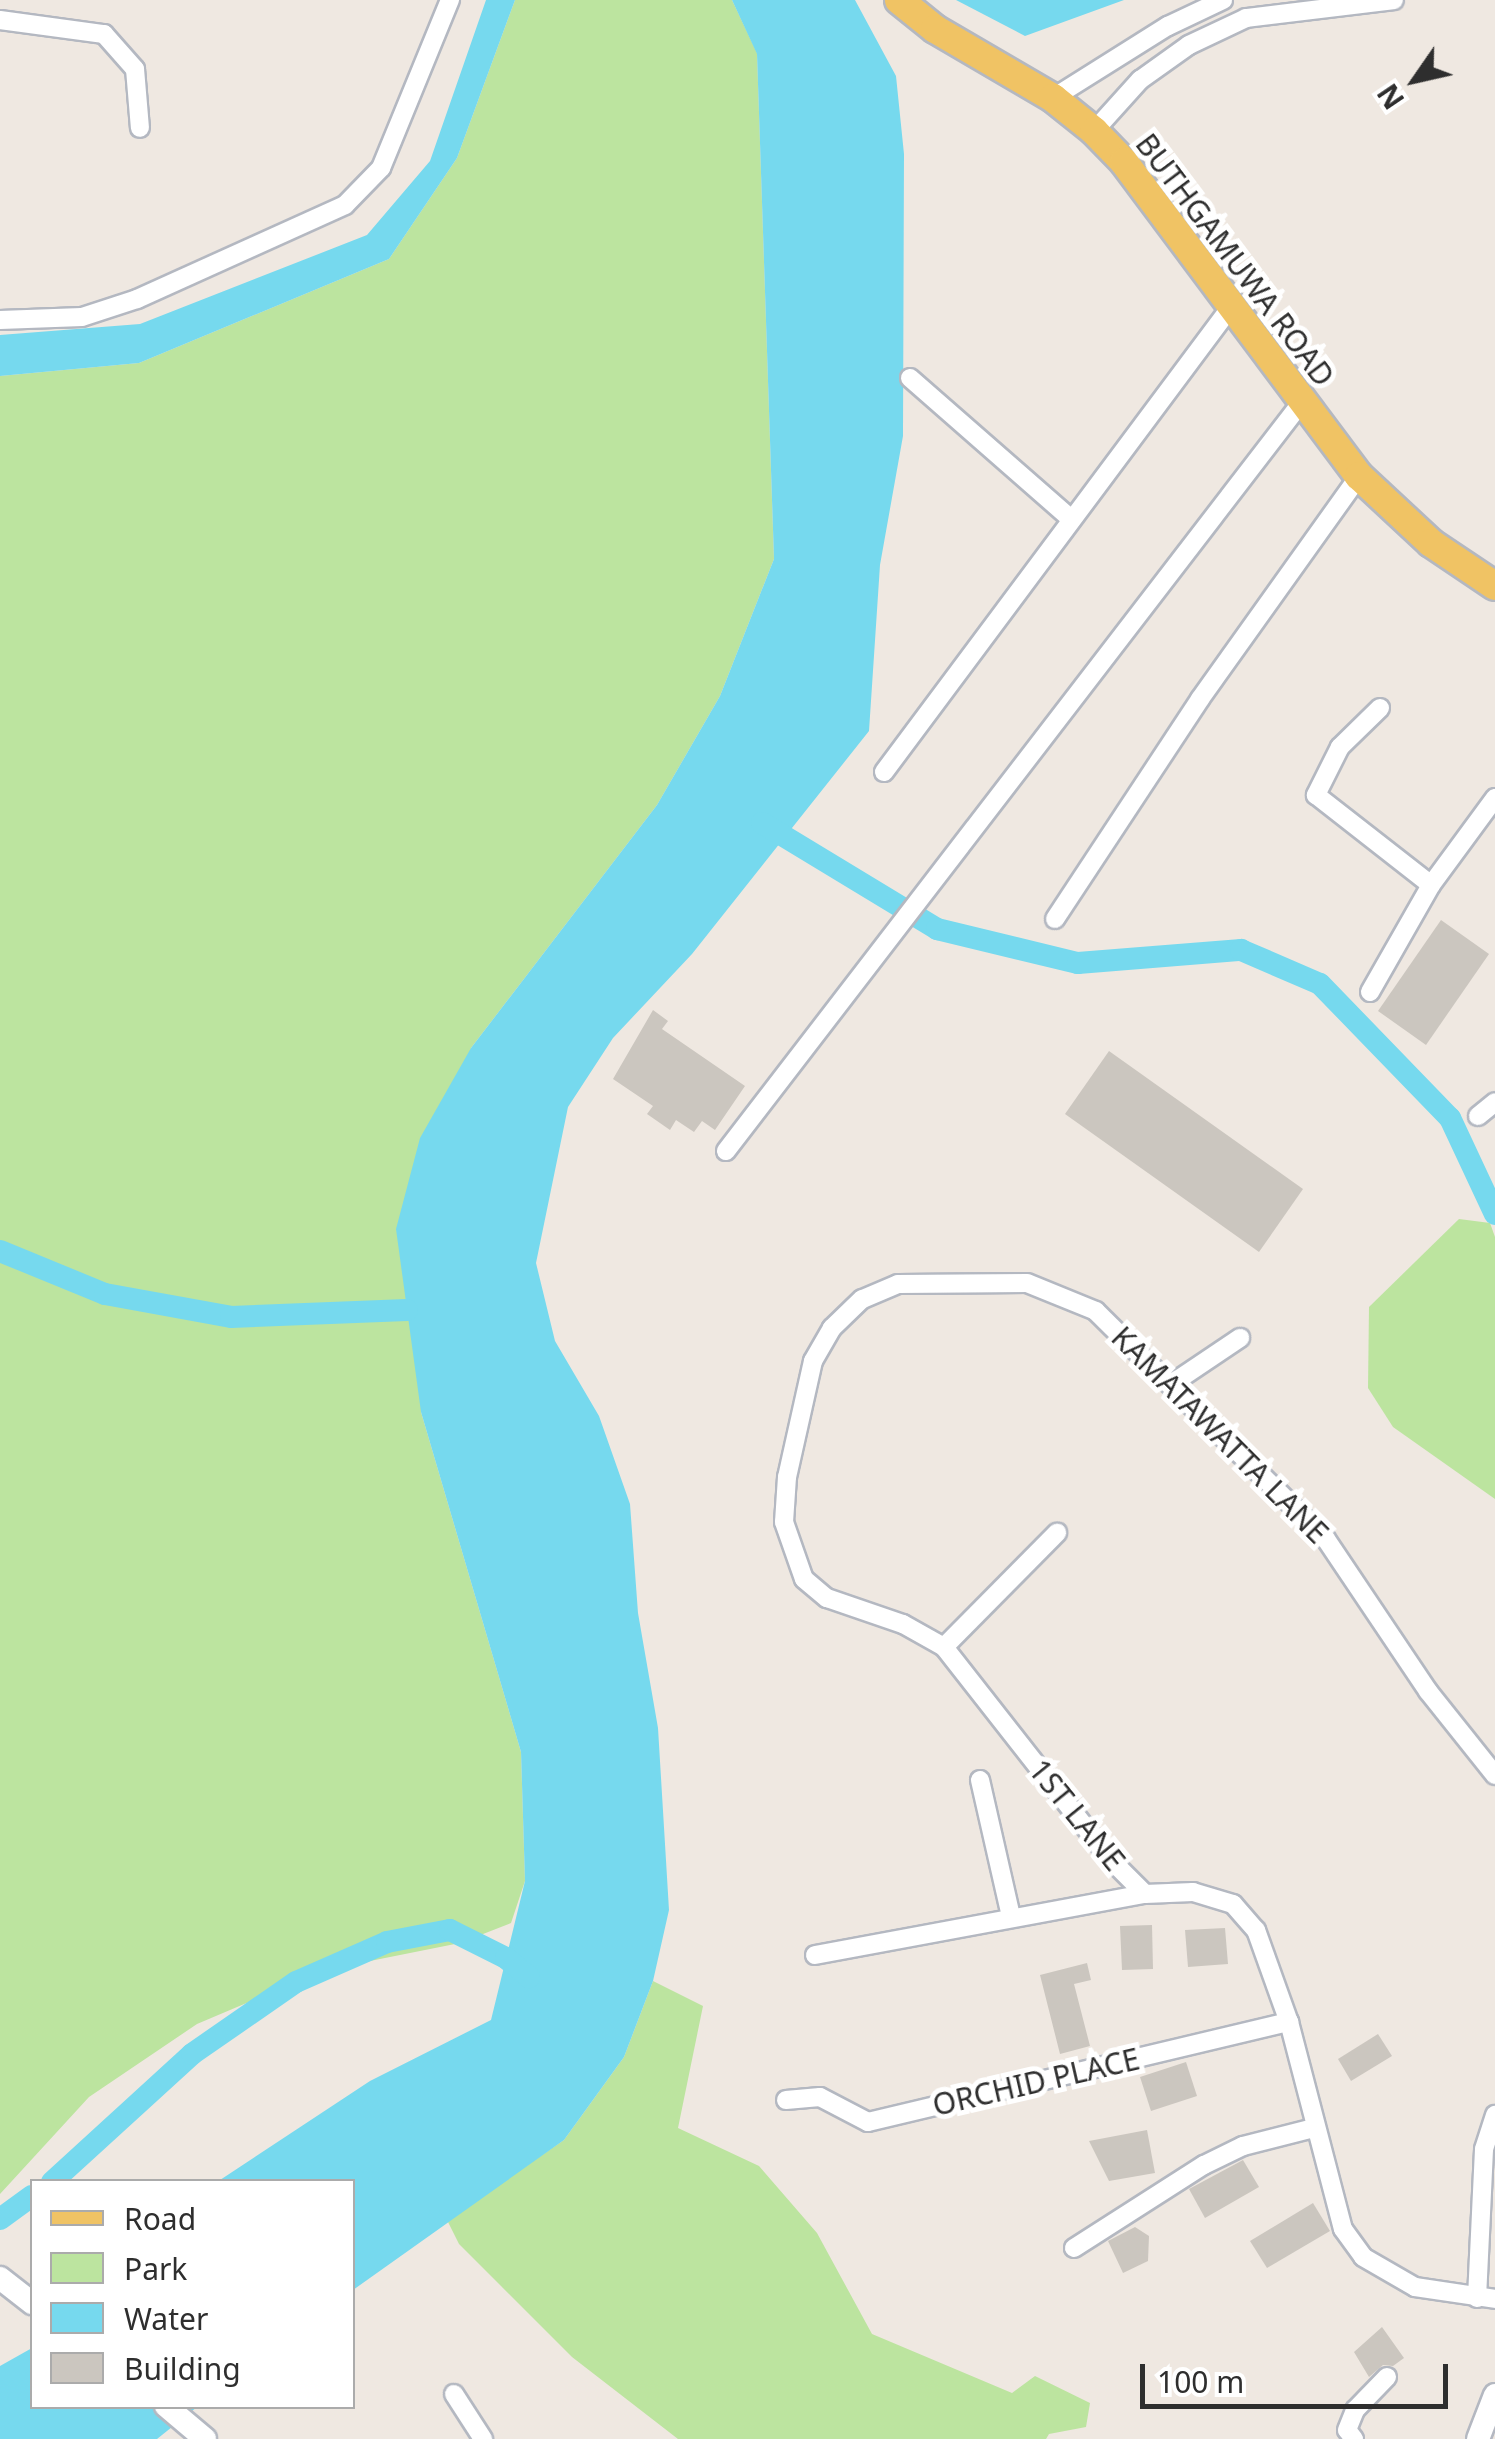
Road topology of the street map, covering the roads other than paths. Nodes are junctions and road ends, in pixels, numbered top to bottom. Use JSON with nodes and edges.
{"nodes":[{"id":1,"x":450,"y":0,"type":"edge"},
{"id":2,"x":900,"y":0,"type":"edge"},
{"id":3,"x":1223,"y":0,"type":"edge"},
{"id":4,"x":1394,"y":0,"type":"edge"},
{"id":5,"x":0,"y":20,"type":"edge"},
{"id":6,"x":1053,"y":98,"type":"junction"},
{"id":7,"x":140,"y":128,"type":"dead end"},
{"id":8,"x":1094,"y":131,"type":"junction"},
{"id":9,"x":1230,"y":308,"type":"junction"},
{"id":10,"x":0,"y":320,"type":"edge"},
{"id":11,"x":910,"y":378,"type":"dead end"},
{"id":12,"x":1301,"y":402,"type":"junction"},
{"id":13,"x":1360,"y":476,"type":"junction"},
{"id":14,"x":1072,"y":520,"type":"junction"},
{"id":15,"x":1495,"y":586,"type":"edge"},
{"id":16,"x":1380,"y":708,"type":"dead end"},
{"id":17,"x":884,"y":772,"type":"dead end"},
{"id":18,"x":1495,"y":798,"type":"edge"},
{"id":19,"x":1431,"y":885,"type":"junction"},
{"id":20,"x":1054,"y":919,"type":"dead end"},
{"id":21,"x":1370,"y":992,"type":"dead end"},
{"id":22,"x":1495,"y":1102,"type":"edge"},
{"id":23,"x":1478,"y":1116,"type":"dead end"},
{"id":24,"x":726,"y":1151,"type":"dead end"},
{"id":25,"x":1240,"y":1338,"type":"dead end"},
{"id":26,"x":813,"y":1361,"type":"joint"},
{"id":27,"x":1172,"y":1382,"type":"junction"},
{"id":28,"x":1057,"y":1533,"type":"dead end"},
{"id":29,"x":944,"y":1647,"type":"junction"},
{"id":30,"x":1495,"y":1774,"type":"edge"},
{"id":31,"x":980,"y":1780,"type":"dead end"},
{"id":32,"x":1145,"y":1894,"type":"junction"},
{"id":33,"x":1011,"y":1917,"type":"junction"},
{"id":34,"x":816,"y":1955,"type":"dead end"},
{"id":35,"x":1289,"y":2022,"type":"junction"},
{"id":36,"x":786,"y":2100,"type":"dead end"},
{"id":37,"x":1495,"y":2115,"type":"edge"},
{"id":38,"x":1314,"y":2128,"type":"junction"},
{"id":39,"x":1074,"y":2248,"type":"dead end"},
{"id":40,"x":2,"y":2280,"type":"edge"},
{"id":41,"x":1486,"y":2299,"type":"edge"},
{"id":42,"x":30,"y":2301,"type":"edge"},
{"id":43,"x":1386,"y":2378,"type":"dead end"},
{"id":44,"x":454,"y":2394,"type":"dead end"},
{"id":45,"x":1495,"y":2395,"type":"edge"},
{"id":46,"x":169,"y":2409,"type":"edge"},
{"id":47,"x":197,"y":2434,"type":"edge"},
{"id":48,"x":483,"y":2439,"type":"edge"},
{"id":49,"x":1354,"y":2439,"type":"edge"},
{"id":50,"x":1478,"y":2439,"type":"edge"}],
"edges":[{"from":1,"to":10,"type":"street"},
{"from":2,"to":6,"type":"main road","name":"BUTHGAMUWA ROAD"},
{"from":3,"to":6,"type":"street"},
{"from":4,"to":8,"type":"street"},
{"from":5,"to":7,"type":"street"},
{"from":6,"to":8,"type":"main road","name":"BUTHGAMUWA ROAD"},
{"from":8,"to":9,"type":"main road","name":"BUTHGAMUWA ROAD"},
{"from":9,"to":12,"type":"main road","name":"BUTHGAMUWA ROAD"},
{"from":9,"to":14,"type":"street"},
{"from":11,"to":14,"type":"street"},
{"from":12,"to":13,"type":"main road","name":"BUTHGAMUWA ROAD"},
{"from":12,"to":24,"type":"street"},
{"from":13,"to":15,"type":"main road","name":"BUTHGAMUWA ROAD"},
{"from":13,"to":20,"type":"street"},
{"from":14,"to":17,"type":"street"},
{"from":16,"to":19,"type":"street"},
{"from":18,"to":19,"type":"street"},
{"from":19,"to":21,"type":"street"},
{"from":22,"to":23,"type":"street"},
{"from":25,"to":27,"type":"street"},
{"from":26,"to":27,"type":"street","name":"KAMATAWATTA LANE"},
{"from":26,"to":29,"type":"street","name":"1ST LANE"},
{"from":27,"to":30,"type":"street","name":"KAMATAWATTA LANE"},
{"from":28,"to":29,"type":"street"},
{"from":29,"to":32,"type":"street","name":"1ST LANE"},
{"from":31,"to":33,"type":"street"},
{"from":32,"to":33,"type":"street"},
{"from":32,"to":35,"type":"street","name":"1ST LANE"},
{"from":33,"to":34,"type":"street"},
{"from":35,"to":36,"type":"street","name":"ORCHID PLACE"},
{"from":35,"to":38,"type":"street","name":"1ST LANE"},
{"from":37,"to":41,"type":"street"},
{"from":38,"to":39,"type":"street"},
{"from":38,"to":41,"type":"street","name":"1ST LANE"},
{"from":40,"to":42,"type":"street"},
{"from":43,"to":49,"type":"street"},
{"from":44,"to":48,"type":"street"},
{"from":45,"to":50,"type":"street"},
{"from":46,"to":47,"type":"street"}]}
